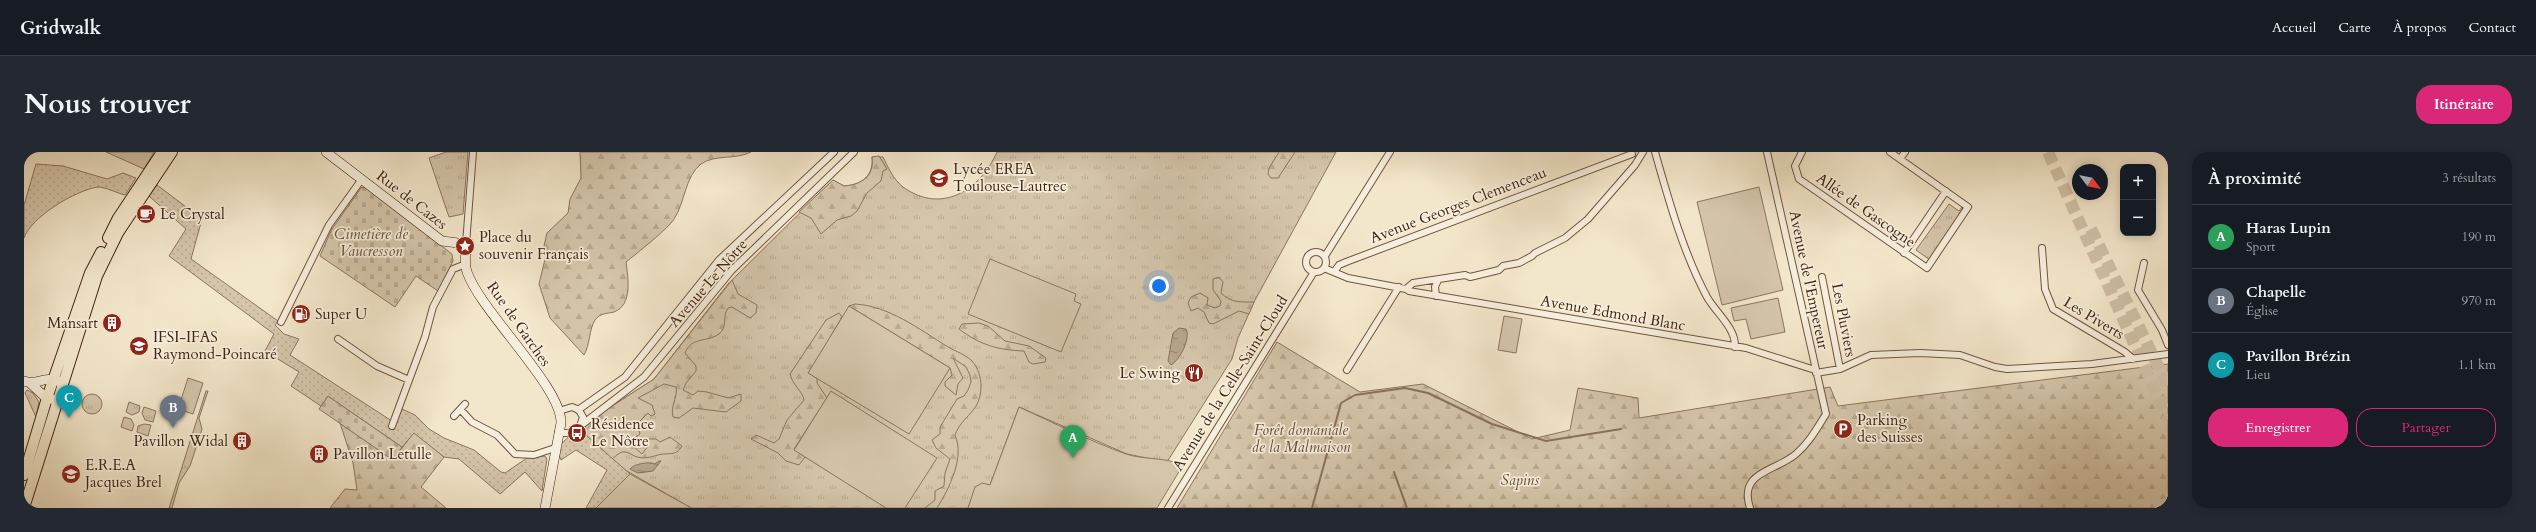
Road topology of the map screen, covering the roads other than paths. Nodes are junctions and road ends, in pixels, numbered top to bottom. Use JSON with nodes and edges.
{"nodes":[{"id":1,"x":162,"y":152,"type":"edge"},
{"id":2,"x":172,"y":152,"type":"edge"},
{"id":3,"x":326,"y":152,"type":"edge"},
{"id":4,"x":473,"y":152,"type":"edge"},
{"id":5,"x":834,"y":152,"type":"edge"},
{"id":6,"x":854,"y":152,"type":"edge"},
{"id":7,"x":1390,"y":152,"type":"edge"},
{"id":8,"x":1643,"y":152,"type":"edge"},
{"id":9,"x":1655,"y":152,"type":"edge"},
{"id":10,"x":1767,"y":152,"type":"edge"},
{"id":11,"x":1802,"y":152,"type":"edge"},
{"id":12,"x":1890,"y":152,"type":"edge"},
{"id":13,"x":1905,"y":152,"type":"edge"},
{"id":14,"x":1632,"y":153,"type":"edge"},
{"id":15,"x":1639,"y":158,"type":"junction"},
{"id":16,"x":1900,"y":159,"type":"junction"},
{"id":17,"x":362,"y":179,"type":"junction"},
{"id":18,"x":1946,"y":192,"type":"junction"},
{"id":19,"x":466,"y":244,"type":"junction"},
{"id":20,"x":2042,"y":248,"type":"dead end"},
{"id":21,"x":1904,"y":253,"type":"junction"},
{"id":22,"x":1325,"y":256,"type":"junction"},
{"id":23,"x":2144,"y":263,"type":"dead end"},
{"id":24,"x":466,"y":264,"type":"junction"},
{"id":25,"x":1324,"y":268,"type":"junction"},
{"id":26,"x":1314,"y":272,"type":"junction"},
{"id":27,"x":1334,"y":272,"type":"junction"},
{"id":28,"x":1822,"y":276,"type":"dead end"},
{"id":29,"x":1439,"y":279,"type":"junction"},
{"id":30,"x":1402,"y":288,"type":"junction"},
{"id":31,"x":1436,"y":296,"type":"junction"},
{"id":32,"x":281,"y":322,"type":"dead end"},
{"id":33,"x":338,"y":338,"type":"dead end"},
{"id":34,"x":2168,"y":345,"type":"edge"},
{"id":35,"x":1735,"y":346,"type":"junction"},
{"id":36,"x":2168,"y":354,"type":"edge"},
{"id":37,"x":2133,"y":360,"type":"junction"},
{"id":38,"x":1840,"y":369,"type":"junction"},
{"id":39,"x":1347,"y":370,"type":"dead end"},
{"id":40,"x":1816,"y":372,"type":"junction"},
{"id":41,"x":409,"y":380,"type":"junction"},
{"id":42,"x":40,"y":381,"type":"junction"},
{"id":43,"x":58,"y":381,"type":"junction"},
{"id":44,"x":27,"y":382,"type":"edge"},
{"id":45,"x":38,"y":391,"type":"junction"},
{"id":46,"x":52,"y":399,"type":"junction"},
{"id":47,"x":465,"y":404,"type":"dead end"},
{"id":48,"x":461,"y":410,"type":"junction"},
{"id":49,"x":578,"y":410,"type":"junction"},
{"id":50,"x":560,"y":411,"type":"junction"},
{"id":51,"x":454,"y":416,"type":"dead end"},
{"id":52,"x":392,"y":426,"type":"dead end"},
{"id":53,"x":579,"y":427,"type":"junction"},
{"id":54,"x":558,"y":433,"type":"junction"},
{"id":55,"x":555,"y":448,"type":"junction"},
{"id":56,"x":24,"y":475,"type":"edge"},
{"id":57,"x":24,"y":508,"type":"edge"},
{"id":58,"x":545,"y":508,"type":"edge"},
{"id":59,"x":1168,"y":508,"type":"edge"},
{"id":60,"x":1750,"y":508,"type":"edge"}],
"edges":[{"from":1,"to":43,"type":"main road"},
{"from":2,"to":43,"type":"main road"},
{"from":3,"to":17,"type":"street","name":"Rue de Cazes"},
{"from":4,"to":19,"type":"street","name":"Rue de Garches"},
{"from":5,"to":49,"type":"street","name":"Avenue Le Nôtre"},
{"from":6,"to":53,"type":"street","name":"Avenue Le Nôtre"},
{"from":7,"to":22,"type":"street"},
{"from":8,"to":15,"type":"street"},
{"from":9,"to":35,"type":"street"},
{"from":10,"to":40,"type":"street","name":"Avenue de l'Empereur"},
{"from":11,"to":21,"type":"street","name":"Allée de Gascogne"},
{"from":12,"to":16,"type":"street"},
{"from":13,"to":16,"type":"street"},
{"from":14,"to":15,"type":"street","name":"Avenue Georges Clemenceau"},
{"from":14,"to":27,"type":"street","name":"Avenue Georges Clemenceau"},
{"from":15,"to":29,"type":"street"},
{"from":16,"to":18,"type":"street"},
{"from":17,"to":19,"type":"street","name":"Rue de Cazes"},
{"from":17,"to":32,"type":"street"},
{"from":18,"to":21,"type":"street"},
{"from":18,"to":21,"type":"street","name":"Allée de Gascogne"},
{"from":19,"to":24,"type":"street","name":"Rue de Garches"},
{"from":20,"to":37,"type":"street","name":"Les Piverts"},
{"from":22,"to":25,"type":"street"},
{"from":22,"to":26,"type":"street"},
{"from":23,"to":34,"type":"street"},
{"from":24,"to":41,"type":"street"},
{"from":24,"to":50,"type":"street","name":"Rue de Garches"},
{"from":25,"to":26,"type":"street"},
{"from":25,"to":27,"type":"street","name":"Avenue Edmond Blanc"},
{"from":26,"to":59,"type":"street","name":"Avenue de la Celle-Saint-Cloud"},
{"from":27,"to":30,"type":"street","name":"Avenue Edmond Blanc"},
{"from":28,"to":38,"type":"street","name":"Les Pluviers"},
{"from":29,"to":30,"type":"street"},
{"from":29,"to":31,"type":"street"},
{"from":30,"to":31,"type":"street","name":"Avenue Edmond Blanc"},
{"from":30,"to":39,"type":"street"},
{"from":31,"to":35,"type":"street","name":"Avenue Edmond Blanc"},
{"from":33,"to":41,"type":"street"},
{"from":35,"to":40,"type":"street","name":"Avenue Edmond Blanc"},
{"from":36,"to":37,"type":"street"},
{"from":37,"to":38,"type":"street"},
{"from":38,"to":40,"type":"street"},
{"from":40,"to":60,"type":"street","name":"Avenue de l'Empereur"},
{"from":41,"to":52,"type":"street"},
{"from":42,"to":43,"type":"street"},
{"from":42,"to":44,"type":"street"},
{"from":42,"to":45,"type":"street"},
{"from":43,"to":46,"type":"main road"},
{"from":44,"to":45,"type":"street"},
{"from":45,"to":46,"type":"street"},
{"from":46,"to":56,"type":"main road"},
{"from":46,"to":57,"type":"main road"},
{"from":47,"to":48,"type":"street"},
{"from":48,"to":51,"type":"street"},
{"from":48,"to":55,"type":"street"},
{"from":49,"to":50,"type":"street"},
{"from":49,"to":53,"type":"street"},
{"from":50,"to":54,"type":"street"},
{"from":53,"to":54,"type":"street","name":"Avenue Le Nôtre"},
{"from":54,"to":55,"type":"street"},
{"from":55,"to":58,"type":"street"}]}
